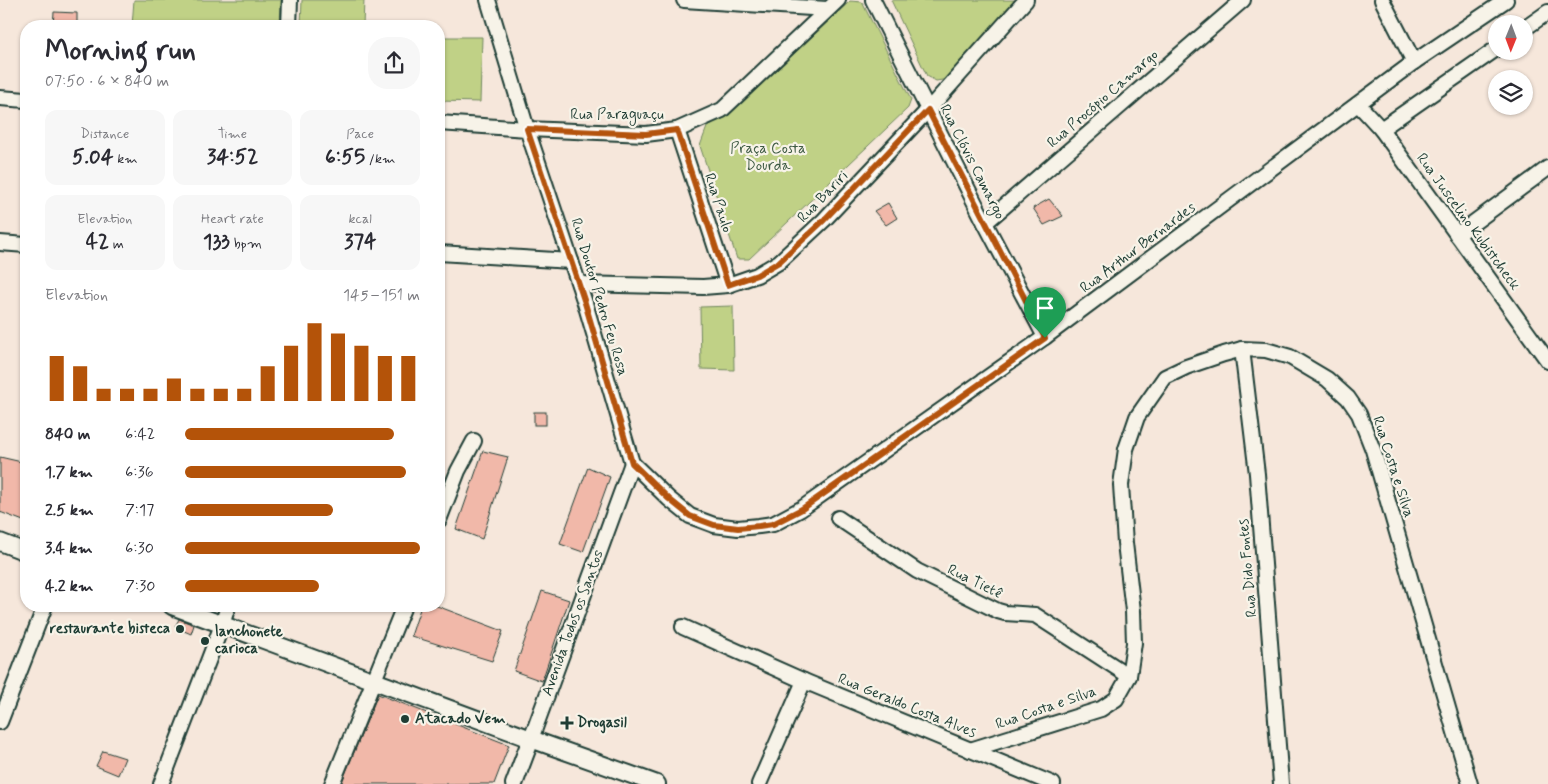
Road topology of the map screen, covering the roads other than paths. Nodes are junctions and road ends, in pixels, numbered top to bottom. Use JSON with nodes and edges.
{"nodes":[{"id":1,"x":290,"y":0,"type":"edge"},
{"id":2,"x":488,"y":0,"type":"edge"},
{"id":3,"x":684,"y":0,"type":"edge"},
{"id":4,"x":874,"y":0,"type":"edge"},
{"id":5,"x":1026,"y":0,"type":"edge"},
{"id":6,"x":1243,"y":0,"type":"edge"},
{"id":7,"x":1382,"y":0,"type":"edge"},
{"id":8,"x":1506,"y":0,"type":"edge"},
{"id":9,"x":832,"y":5,"type":"edge"},
{"id":10,"x":1548,"y":12,"type":"edge"},
{"id":11,"x":289,"y":20,"type":"edge"},
{"id":12,"x":1533,"y":23,"type":"edge"},
{"id":13,"x":1488,"y":55,"type":"edge"},
{"id":14,"x":1414,"y":62,"type":"junction"},
{"id":15,"x":0,"y":98,"type":"edge"},
{"id":16,"x":20,"y":100,"type":"edge"},
{"id":17,"x":1358,"y":104,"type":"junction"},
{"id":18,"x":928,"y":110,"type":"junction"},
{"id":19,"x":445,"y":123,"type":"edge"},
{"id":20,"x":527,"y":129,"type":"junction"},
{"id":21,"x":1381,"y":129,"type":"junction"},
{"id":22,"x":677,"y":130,"type":"junction"},
{"id":23,"x":1548,"y":168,"type":"edge"},
{"id":24,"x":985,"y":223,"type":"junction"},
{"id":25,"x":1457,"y":235,"type":"junction"},
{"id":26,"x":0,"y":243,"type":"edge"},
{"id":27,"x":20,"y":245,"type":"edge"},
{"id":28,"x":445,"y":253,"type":"edge"},
{"id":29,"x":571,"y":260,"type":"junction"},
{"id":30,"x":579,"y":284,"type":"junction"},
{"id":31,"x":728,"y":285,"type":"junction"},
{"id":32,"x":1045,"y":338,"type":"junction"},
{"id":33,"x":1242,"y":349,"type":"junction"},
{"id":34,"x":1548,"y":361,"type":"edge"},
{"id":35,"x":474,"y":441,"type":"dead end"},
{"id":36,"x":632,"y":463,"type":"junction"},
{"id":37,"x":445,"y":505,"type":"edge"},
{"id":38,"x":838,"y":518,"type":"dead end"},
{"id":39,"x":759,"y":526,"type":"joint"},
{"id":40,"x":0,"y":542,"type":"edge"},
{"id":41,"x":20,"y":550,"type":"edge"},
{"id":42,"x":43,"y":612,"type":"edge"},
{"id":43,"x":188,"y":612,"type":"edge"},
{"id":44,"x":226,"y":612,"type":"edge"},
{"id":45,"x":402,"y":612,"type":"edge"},
{"id":46,"x":222,"y":625,"type":"junction"},
{"id":47,"x":683,"y":627,"type":"dead end"},
{"id":48,"x":1129,"y":676,"type":"junction"},
{"id":49,"x":374,"y":680,"type":"junction"},
{"id":50,"x":804,"y":681,"type":"junction"},
{"id":51,"x":0,"y":722,"type":"edge"},
{"id":52,"x":531,"y":739,"type":"junction"},
{"id":53,"x":970,"y":750,"type":"junction"},
{"id":54,"x":161,"y":784,"type":"edge"},
{"id":55,"x":332,"y":784,"type":"edge"},
{"id":56,"x":514,"y":784,"type":"edge"},
{"id":57,"x":657,"y":784,"type":"edge"},
{"id":58,"x":759,"y":784,"type":"edge"},
{"id":59,"x":1053,"y":784,"type":"edge"},
{"id":60,"x":1282,"y":784,"type":"edge"},
{"id":61,"x":1470,"y":784,"type":"edge"}],
"edges":[{"from":1,"to":11,"type":"street"},
{"from":2,"to":20,"type":"street","name":"Rua Doutor Pedro Feu Rosa"},
{"from":3,"to":9,"type":"street"},
{"from":4,"to":18,"type":"street","name":"Rua Clóvis Camargo"},
{"from":5,"to":18,"type":"street","name":"Rua Bariri"},
{"from":6,"to":24,"type":"street","name":"Rua Procópio Camargo"},
{"from":7,"to":14,"type":"street"},
{"from":8,"to":14,"type":"street","name":"Rua Arthur Bernardes"},
{"from":9,"to":22,"type":"street","name":"Rua Paraguaçu"},
{"from":10,"to":12,"type":"street"},
{"from":13,"to":21,"type":"street"},
{"from":14,"to":17,"type":"street","name":"Rua Arthur Bernardes"},
{"from":15,"to":16,"type":"street"},
{"from":17,"to":21,"type":"street","name":"Rua Juscelino Kubistcheck"},
{"from":17,"to":32,"type":"street","name":"Rua Arthur Bernardes"},
{"from":18,"to":24,"type":"street","name":"Rua Clóvis Camargo"},
{"from":18,"to":31,"type":"street","name":"Rua Bariri"},
{"from":19,"to":20,"type":"street","name":"Rua Paraguaçu"},
{"from":20,"to":22,"type":"street","name":"Rua Paraguaçu"},
{"from":20,"to":29,"type":"street","name":"Rua Doutor Pedro Feu Rosa"},
{"from":21,"to":25,"type":"street","name":"Rua Juscelino Kubistcheck"},
{"from":22,"to":31,"type":"street","name":"Rua Paulo"},
{"from":23,"to":25,"type":"street"},
{"from":24,"to":32,"type":"street","name":"Rua Clóvis Camargo"},
{"from":25,"to":34,"type":"street","name":"Rua Juscelino Kubistcheck"},
{"from":26,"to":27,"type":"street"},
{"from":28,"to":29,"type":"street"},
{"from":29,"to":30,"type":"street","name":"Rua Doutor Pedro Feu Rosa"},
{"from":30,"to":31,"type":"street","name":"Rua Bariri"},
{"from":30,"to":36,"type":"street","name":"Rua Doutor Pedro Feu Rosa"},
{"from":32,"to":39,"type":"street","name":"Rua Arthur Bernardes"},
{"from":33,"to":48,"type":"street","name":"Rua Costa e Silva"},
{"from":33,"to":60,"type":"street","name":"Rua Dido Fontes"},
{"from":33,"to":61,"type":"street","name":"Rua Costa e Silva"},
{"from":35,"to":37,"type":"street"},
{"from":36,"to":39,"type":"street","name":"Rua Doutor Pedro Feu Rosa"},
{"from":36,"to":52,"type":"street","name":"Avenida Todos os Santos"},
{"from":38,"to":48,"type":"street","name":"Rua Tietê"},
{"from":40,"to":41,"type":"street"},
{"from":42,"to":51,"type":"street"},
{"from":43,"to":46,"type":"street"},
{"from":44,"to":46,"type":"street"},
{"from":45,"to":49,"type":"street"},
{"from":46,"to":49,"type":"street"},
{"from":46,"to":54,"type":"street"},
{"from":47,"to":50,"type":"street","name":"Rua Geraldo Costa Alves"},
{"from":48,"to":53,"type":"street","name":"Rua Costa e Silva"},
{"from":49,"to":52,"type":"street"},
{"from":49,"to":55,"type":"street"},
{"from":50,"to":53,"type":"street","name":"Rua Geraldo Costa Alves"},
{"from":50,"to":58,"type":"street"},
{"from":52,"to":56,"type":"street","name":"Avenida Todos os Santos"},
{"from":52,"to":57,"type":"street"},
{"from":53,"to":59,"type":"street","name":"Rua Geraldo Costa Alves"}]}
